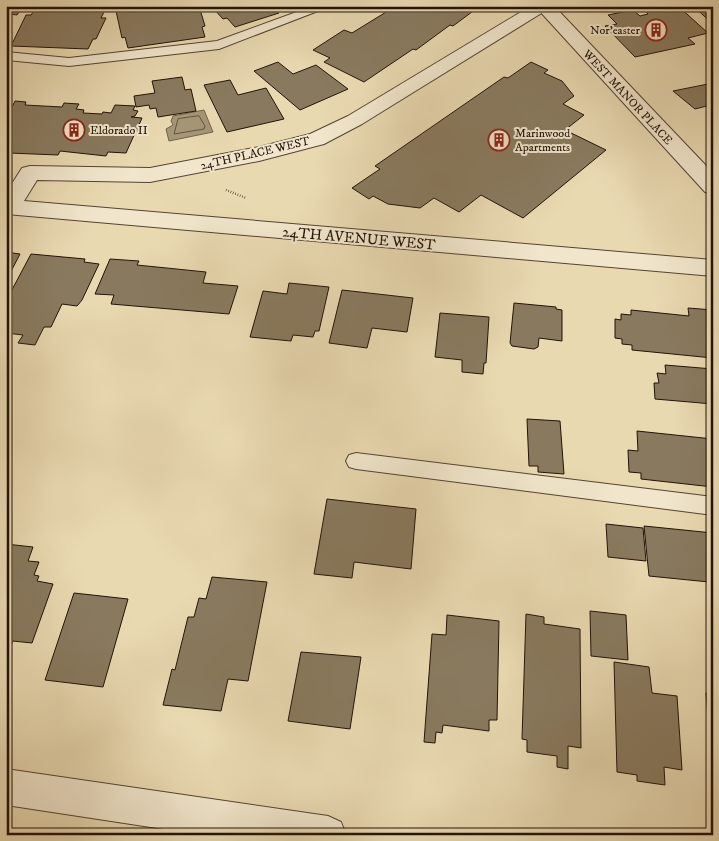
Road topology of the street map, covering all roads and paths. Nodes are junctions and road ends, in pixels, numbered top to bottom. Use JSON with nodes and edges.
{"nodes":[{"id":1,"x":325,"y":6,"type":"edge"},
{"id":2,"x":544,"y":6,"type":"edge"},
{"id":3,"x":6,"y":56,"type":"edge"},
{"id":4,"x":6,"y":171,"type":"edge"},
{"id":5,"x":30,"y":173,"type":"junction"},
{"id":6,"x":713,"y":187,"type":"edge"},
{"id":7,"x":8,"y":207,"type":"edge"},
{"id":8,"x":713,"y":268,"type":"edge"},
{"id":9,"x":356,"y":461,"type":"dead end"},
{"id":10,"x":713,"y":506,"type":"edge"},
{"id":11,"x":6,"y":787,"type":"edge"},
{"id":12,"x":328,"y":835,"type":"edge"}],
"edges":[{"from":1,"to":3,"type":"lane"},
{"from":2,"to":5,"type":"street","name":"24TH PLACE WEST"},
{"from":2,"to":6,"type":"street","name":"WEST MANOR PLACE"},
{"from":4,"to":5,"type":"street"},
{"from":5,"to":7,"type":"street"},
{"from":7,"to":8,"type":"street","name":"24TH AVENUE WEST"},
{"from":9,"to":10,"type":"lane"},
{"from":11,"to":12,"type":"street"}]}
